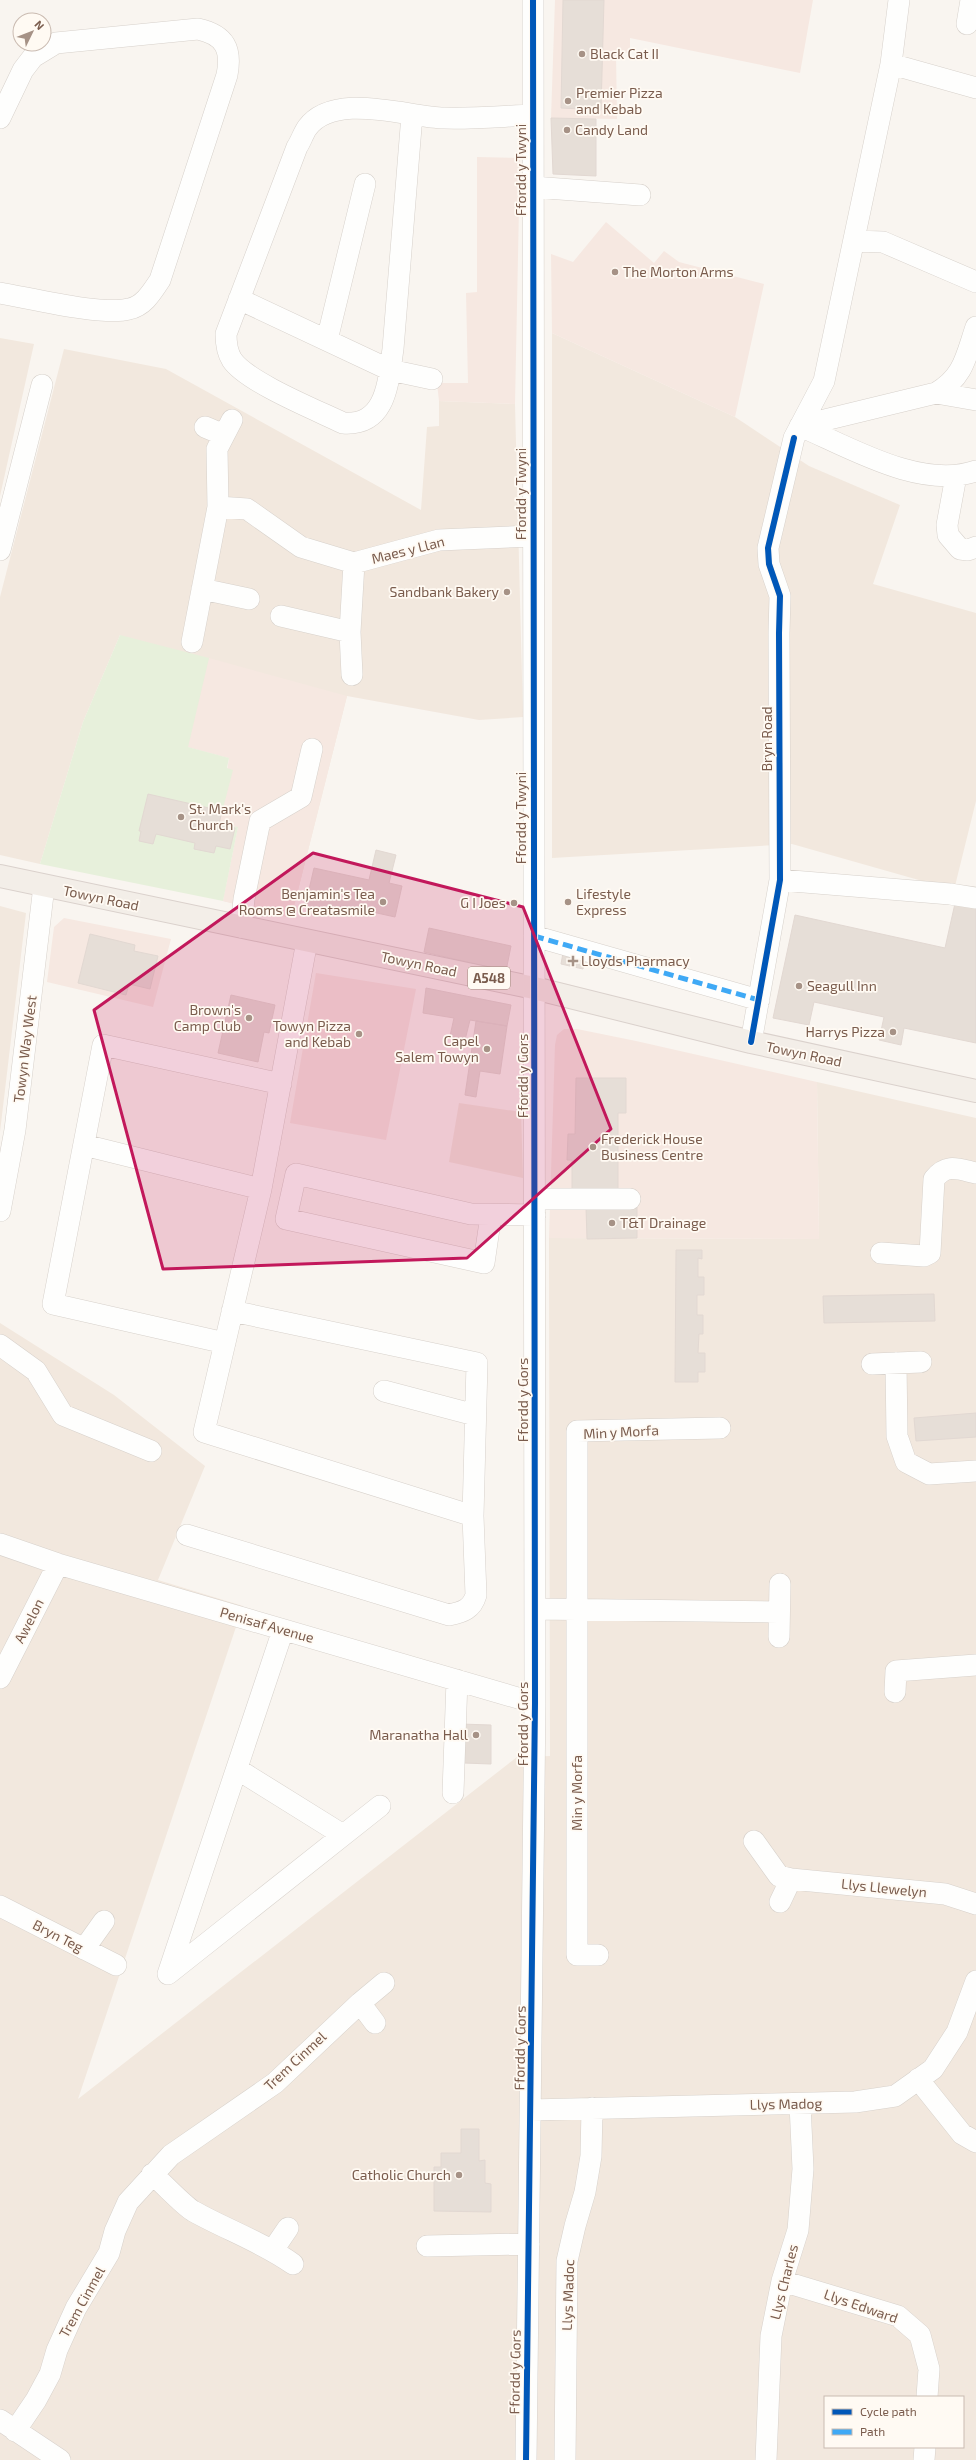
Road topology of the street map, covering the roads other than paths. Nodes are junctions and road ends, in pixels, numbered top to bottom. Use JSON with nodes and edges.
{"nodes":[{"id":1,"x":533,"y":0,"type":"edge"},
{"id":2,"x":899,"y":0,"type":"edge"},
{"id":3,"x":972,"y":0,"type":"edge"},
{"id":4,"x":967,"y":24,"type":"dead end"},
{"id":5,"x":891,"y":64,"type":"junction"},
{"id":6,"x":976,"y":88,"type":"edge"},
{"id":7,"x":533,"y":114,"type":"junction"},
{"id":8,"x":412,"y":115,"type":"junction"},
{"id":9,"x":0,"y":118,"type":"edge"},
{"id":10,"x":365,"y":184,"type":"dead end"},
{"id":11,"x":533,"y":187,"type":"junction"},
{"id":12,"x":640,"y":195,"type":"dead end"},
{"id":13,"x":855,"y":241,"type":"junction"},
{"id":14,"x":976,"y":282,"type":"edge"},
{"id":15,"x":0,"y":293,"type":"edge"},
{"id":16,"x":239,"y":299,"type":"junction"},
{"id":17,"x":976,"y":327,"type":"edge"},
{"id":18,"x":327,"y":340,"type":"junction"},
{"id":19,"x":390,"y":370,"type":"junction"},
{"id":20,"x":432,"y":379,"type":"dead end"},
{"id":21,"x":42,"y":385,"type":"dead end"},
{"id":22,"x":936,"y":393,"type":"junction"},
{"id":23,"x":976,"y":400,"type":"edge"},
{"id":24,"x":204,"y":428,"type":"dead end"},
{"id":25,"x":797,"y":432,"type":"junction"},
{"id":26,"x":966,"y":474,"type":"edge"},
{"id":27,"x":218,"y":507,"type":"junction"},
{"id":28,"x":533,"y":536,"type":"junction"},
{"id":29,"x":976,"y":547,"type":"edge"},
{"id":30,"x":0,"y":550,"type":"edge"},
{"id":31,"x":354,"y":563,"type":"junction"},
{"id":32,"x":202,"y":588,"type":"junction"},
{"id":33,"x":249,"y":599,"type":"dead end"},
{"id":34,"x":281,"y":616,"type":"dead end"},
{"id":35,"x":350,"y":632,"type":"junction"},
{"id":36,"x":192,"y":642,"type":"dead end"},
{"id":37,"x":352,"y":674,"type":"dead end"},
{"id":38,"x":312,"y":749,"type":"dead end"},
{"id":39,"x":0,"y":876,"type":"edge"},
{"id":40,"x":780,"y":880,"type":"junction"},
{"id":41,"x":44,"y":886,"type":"junction"},
{"id":42,"x":976,"y":898,"type":"edge"},
{"id":43,"x":241,"y":927,"type":"junction"},
{"id":44,"x":534,"y":936,"type":"junction"},
{"id":45,"x":307,"y":941,"type":"junction"},
{"id":46,"x":534,"y":988,"type":"junction"},
{"id":47,"x":759,"y":1000,"type":"junction"},
{"id":48,"x":751,"y":1042,"type":"junction"},
{"id":49,"x":280,"y":1084,"type":"junction"},
{"id":50,"x":976,"y":1091,"type":"edge"},
{"id":51,"x":84,"y":1145,"type":"junction"},
{"id":52,"x":976,"y":1173,"type":"edge"},
{"id":53,"x":261,"y":1189,"type":"junction"},
{"id":54,"x":630,"y":1199,"type":"dead end"},
{"id":55,"x":535,"y":1207,"type":"junction"},
{"id":56,"x":0,"y":1211,"type":"edge"},
{"id":57,"x":491,"y":1215,"type":"junction"},
{"id":58,"x":881,"y":1253,"type":"dead end"},
{"id":59,"x":232,"y":1311,"type":"junction"},
{"id":60,"x":225,"y":1342,"type":"junction"},
{"id":61,"x":0,"y":1345,"type":"edge"},
{"id":62,"x":921,"y":1362,"type":"dead end"},
{"id":63,"x":896,"y":1363,"type":"junction"},
{"id":64,"x":872,"y":1364,"type":"dead end"},
{"id":65,"x":384,"y":1391,"type":"dead end"},
{"id":66,"x":475,"y":1415,"type":"junction"},
{"id":67,"x":720,"y":1428,"type":"dead end"},
{"id":68,"x":151,"y":1451,"type":"dead end"},
{"id":69,"x":976,"y":1471,"type":"edge"},
{"id":70,"x":473,"y":1516,"type":"junction"},
{"id":71,"x":187,"y":1536,"type":"dead end"},
{"id":72,"x":0,"y":1544,"type":"edge"},
{"id":73,"x":58,"y":1564,"type":"junction"},
{"id":74,"x":780,"y":1584,"type":"dead end"},
{"id":75,"x":535,"y":1609,"type":"junction"},
{"id":76,"x":577,"y":1609,"type":"junction"},
{"id":77,"x":779,"y":1612,"type":"junction"},
{"id":78,"x":283,"y":1630,"type":"junction"},
{"id":79,"x":779,"y":1637,"type":"dead end"},
{"id":80,"x":976,"y":1665,"type":"edge"},
{"id":81,"x":0,"y":1678,"type":"edge"},
{"id":82,"x":457,"y":1680,"type":"junction"},
{"id":83,"x":895,"y":1692,"type":"dead end"},
{"id":84,"x":535,"y":1703,"type":"junction"},
{"id":85,"x":236,"y":1769,"type":"junction"},
{"id":86,"x":453,"y":1793,"type":"dead end"},
{"id":87,"x":380,"y":1806,"type":"dead end"},
{"id":88,"x":343,"y":1835,"type":"junction"},
{"id":89,"x":754,"y":1841,"type":"dead end"},
{"id":90,"x":791,"y":1879,"type":"junction"},
{"id":91,"x":780,"y":1902,"type":"dead end"},
{"id":92,"x":976,"y":1904,"type":"edge"},
{"id":93,"x":0,"y":1906,"type":"edge"},
{"id":94,"x":104,"y":1921,"type":"dead end"},
{"id":95,"x":84,"y":1949,"type":"junction"},
{"id":96,"x":598,"y":1955,"type":"dead end"},
{"id":97,"x":116,"y":1965,"type":"dead end"},
{"id":98,"x":976,"y":1981,"type":"edge"},
{"id":99,"x":384,"y":1983,"type":"dead end"},
{"id":100,"x":360,"y":2003,"type":"junction"},
{"id":101,"x":375,"y":2023,"type":"dead end"},
{"id":102,"x":918,"y":2079,"type":"junction"},
{"id":103,"x":800,"y":2104,"type":"junction"},
{"id":104,"x":592,"y":2108,"type":"junction"},
{"id":105,"x":531,"y":2110,"type":"junction"},
{"id":106,"x":976,"y":2142,"type":"edge"},
{"id":107,"x":152,"y":2174,"type":"junction"},
{"id":108,"x":288,"y":2228,"type":"dead end"},
{"id":109,"x":529,"y":2244,"type":"junction"},
{"id":110,"x":427,"y":2246,"type":"dead end"},
{"id":111,"x":274,"y":2250,"type":"junction"},
{"id":112,"x":293,"y":2264,"type":"dead end"},
{"id":113,"x":782,"y":2281,"type":"junction"},
{"id":114,"x":927,"y":2396,"type":"edge"},
{"id":115,"x":8,"y":2426,"type":"edge"},
{"id":116,"x":925,"y":2448,"type":"edge"},
{"id":117,"x":60,"y":2460,"type":"edge"},
{"id":118,"x":526,"y":2460,"type":"edge"},
{"id":119,"x":565,"y":2460,"type":"edge"},
{"id":120,"x":766,"y":2460,"type":"edge"},
{"id":121,"x":924,"y":2460,"type":"edge"}],
"edges":[{"from":1,"to":7,"type":"street","name":"Ffordd y Twyni"},
{"from":2,"to":5,"type":"street","name":"Bryn Road"},
{"from":3,"to":4,"type":"street"},
{"from":5,"to":6,"type":"street"},
{"from":5,"to":13,"type":"street","name":"Bryn Road"},
{"from":7,"to":8,"type":"street"},
{"from":7,"to":11,"type":"street","name":"Ffordd y Twyni"},
{"from":8,"to":16,"type":"street"},
{"from":8,"to":19,"type":"street"},
{"from":9,"to":15,"type":"street"},
{"from":10,"to":18,"type":"street"},
{"from":11,"to":12,"type":"street"},
{"from":11,"to":28,"type":"street","name":"Ffordd y Twyni"},
{"from":13,"to":14,"type":"street"},
{"from":13,"to":25,"type":"street","name":"Bryn Road"},
{"from":16,"to":18,"type":"street"},
{"from":16,"to":19,"type":"street"},
{"from":17,"to":22,"type":"street"},
{"from":18,"to":19,"type":"street"},
{"from":19,"to":20,"type":"street"},
{"from":21,"to":30,"type":"street"},
{"from":22,"to":23,"type":"street"},
{"from":22,"to":25,"type":"street"},
{"from":24,"to":27,"type":"street"},
{"from":25,"to":26,"type":"street"},
{"from":25,"to":40,"type":"street","name":"Bryn Road"},
{"from":26,"to":29,"type":"street"},
{"from":27,"to":31,"type":"street","name":"Maes y Llan"},
{"from":27,"to":32,"type":"street"},
{"from":28,"to":31,"type":"street","name":"Maes y Llan"},
{"from":28,"to":44,"type":"street","name":"Ffordd y Twyni"},
{"from":31,"to":35,"type":"street","name":"Maes y Llan"},
{"from":32,"to":33,"type":"street"},
{"from":32,"to":36,"type":"street"},
{"from":34,"to":35,"type":"street"},
{"from":35,"to":37,"type":"street","name":"Maes y Llan"},
{"from":38,"to":43,"type":"street"},
{"from":39,"to":41,"type":"main road","name":"Towyn Road","number":"A548"},
{"from":40,"to":42,"type":"street"},
{"from":40,"to":47,"type":"street","name":"Bryn Road"},
{"from":41,"to":43,"type":"main road","name":"Towyn Road","number":"A548"},
{"from":41,"to":56,"type":"street","name":"Towyn Way West"},
{"from":43,"to":45,"type":"main road","name":"Towyn Road","number":"A548"},
{"from":44,"to":46,"type":"street","name":"Ffordd y Twyni"},
{"from":44,"to":47,"type":"street"},
{"from":45,"to":46,"type":"main road","name":"Towyn Road","number":"A548"},
{"from":45,"to":49,"type":"street"},
{"from":46,"to":48,"type":"main road","name":"Towyn Road","number":"A548"},
{"from":46,"to":55,"type":"street","name":"Ffordd y Gors"},
{"from":47,"to":48,"type":"street","name":"Bryn Road"},
{"from":48,"to":50,"type":"main road","name":"Towyn Road","number":"A548"},
{"from":49,"to":51,"type":"street"},
{"from":49,"to":53,"type":"street"},
{"from":51,"to":53,"type":"street"},
{"from":51,"to":60,"type":"street"},
{"from":52,"to":58,"type":"street"},
{"from":53,"to":59,"type":"street"},
{"from":54,"to":55,"type":"street"},
{"from":55,"to":57,"type":"street"},
{"from":55,"to":75,"type":"street","name":"Ffordd y Gors"},
{"from":57,"to":57,"type":"street"},
{"from":59,"to":60,"type":"street"},
{"from":59,"to":66,"type":"street"},
{"from":60,"to":70,"type":"street"},
{"from":61,"to":68,"type":"street"},
{"from":62,"to":63,"type":"street"},
{"from":63,"to":64,"type":"street"},
{"from":63,"to":69,"type":"street"},
{"from":65,"to":66,"type":"street"},
{"from":66,"to":70,"type":"street"},
{"from":67,"to":76,"type":"street","name":"Min y Morfa"},
{"from":70,"to":71,"type":"street"},
{"from":72,"to":73,"type":"street","name":"Penisaf Avenue"},
{"from":73,"to":78,"type":"street","name":"Penisaf Avenue"},
{"from":73,"to":81,"type":"street","name":"Awelon"},
{"from":74,"to":77,"type":"street"},
{"from":75,"to":76,"type":"street"},
{"from":75,"to":84,"type":"street","name":"Ffordd y Gors"},
{"from":76,"to":77,"type":"street"},
{"from":76,"to":96,"type":"street","name":"Min y Morfa"},
{"from":77,"to":79,"type":"street"},
{"from":78,"to":82,"type":"street","name":"Penisaf Avenue"},
{"from":78,"to":85,"type":"street"},
{"from":80,"to":83,"type":"street"},
{"from":82,"to":84,"type":"street","name":"Penisaf Avenue"},
{"from":82,"to":86,"type":"street"},
{"from":84,"to":105,"type":"street","name":"Ffordd y Gors"},
{"from":85,"to":88,"type":"street"},
{"from":85,"to":88,"type":"street"},
{"from":87,"to":88,"type":"street"},
{"from":89,"to":90,"type":"street","name":"Llys Llewelyn"},
{"from":90,"to":91,"type":"street"},
{"from":90,"to":92,"type":"street","name":"Llys Llewelyn"},
{"from":93,"to":95,"type":"street","name":"Bryn Teg"},
{"from":94,"to":95,"type":"street"},
{"from":95,"to":97,"type":"street","name":"Bryn Teg"},
{"from":98,"to":102,"type":"street","name":"Llys Madog"},
{"from":99,"to":100,"type":"street","name":"Trem Cinmel"},
{"from":100,"to":101,"type":"street"},
{"from":100,"to":107,"type":"street","name":"Trem Cinmel"},
{"from":102,"to":103,"type":"street","name":"Llys Madog"},
{"from":102,"to":106,"type":"street"},
{"from":103,"to":104,"type":"street","name":"Llys Madog"},
{"from":103,"to":113,"type":"street","name":"Llys Charles"},
{"from":104,"to":105,"type":"street","name":"Llys Madog"},
{"from":104,"to":119,"type":"street","name":"Llys Madoc"},
{"from":105,"to":109,"type":"street","name":"Ffordd y Gors"},
{"from":107,"to":111,"type":"street"},
{"from":107,"to":115,"type":"street","name":"Trem Cinmel"},
{"from":108,"to":111,"type":"street"},
{"from":109,"to":110,"type":"street"},
{"from":109,"to":118,"type":"street","name":"Ffordd y Gors"},
{"from":111,"to":112,"type":"street"},
{"from":113,"to":114,"type":"street","name":"Llys Edward"},
{"from":113,"to":120,"type":"street","name":"Llys Charles"},
{"from":115,"to":117,"type":"street"},
{"from":116,"to":121,"type":"street"}]}
